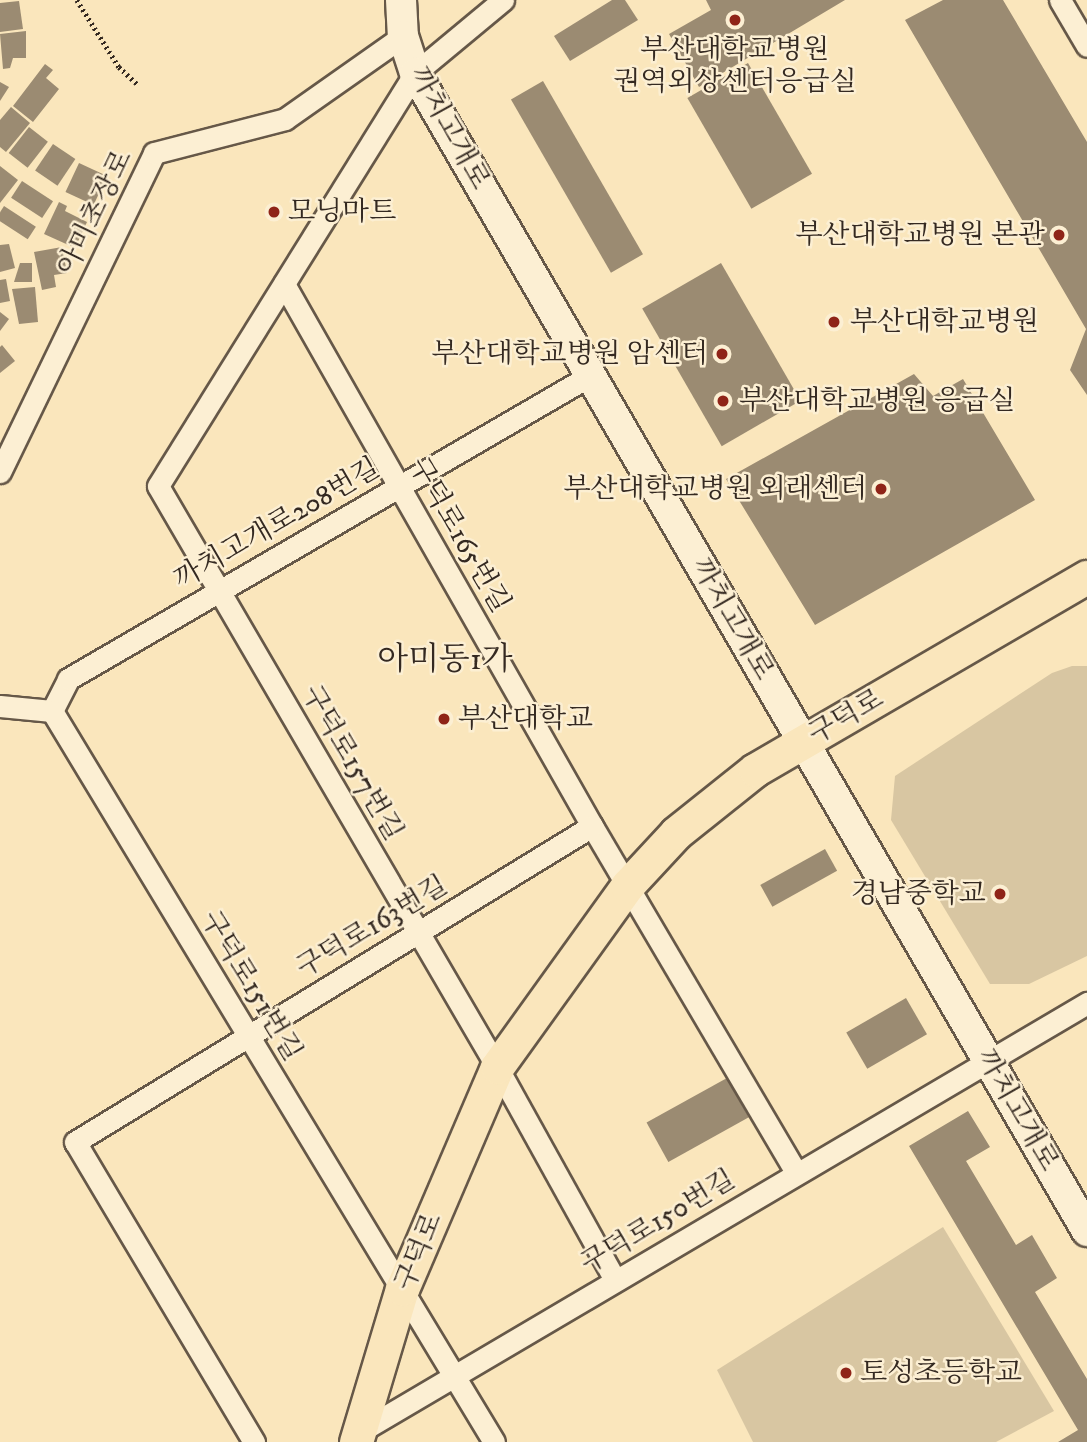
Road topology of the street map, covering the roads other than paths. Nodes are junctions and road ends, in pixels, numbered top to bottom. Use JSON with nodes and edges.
{"nodes":[{"id":1,"x":401,"y":0,"type":"edge"},
{"id":2,"x":503,"y":0,"type":"edge"},
{"id":3,"x":1060,"y":0,"type":"edge"},
{"id":4,"x":403,"y":36,"type":"junction"},
{"id":5,"x":1087,"y":46,"type":"edge"},
{"id":6,"x":415,"y":73,"type":"junction"},
{"id":7,"x":284,"y":284,"type":"junction"},
{"id":8,"x":591,"y":375,"type":"junction"},
{"id":9,"x":0,"y":472,"type":"edge"},
{"id":10,"x":398,"y":486,"type":"junction"},
{"id":11,"x":1087,"y":577,"type":"edge"},
{"id":12,"x":219,"y":589,"type":"junction"},
{"id":13,"x":0,"y":706,"type":"edge"},
{"id":14,"x":52,"y":711,"type":"junction"},
{"id":15,"x":804,"y":742,"type":"junction"},
{"id":16,"x":592,"y":826,"type":"junction"},
{"id":17,"x":627,"y":886,"type":"junction"},
{"id":18,"x":418,"y":932,"type":"junction"},
{"id":19,"x":1087,"y":1003,"type":"edge"},
{"id":20,"x":248,"y":1036,"type":"junction"},
{"id":21,"x":988,"y":1059,"type":"junction"},
{"id":22,"x":497,"y":1067,"type":"junction"},
{"id":23,"x":796,"y":1173,"type":"junction"},
{"id":24,"x":1087,"y":1231,"type":"edge"},
{"id":25,"x":615,"y":1280,"type":"junction"},
{"id":26,"x":402,"y":1289,"type":"junction"},
{"id":27,"x":454,"y":1376,"type":"junction"},
{"id":28,"x":352,"y":1439,"type":"edge"},
{"id":29,"x":254,"y":1442,"type":"edge"},
{"id":30,"x":494,"y":1442,"type":"edge"}],
"edges":[{"from":1,"to":4,"type":"main road","name":"까치고개로"},
{"from":2,"to":6,"type":"street"},
{"from":3,"to":5,"type":"street"},
{"from":4,"to":6,"type":"main road","name":"까치고개로"},
{"from":4,"to":9,"type":"street","name":"아미초장로"},
{"from":6,"to":7,"type":"street"},
{"from":6,"to":8,"type":"main road","name":"까치고개로"},
{"from":7,"to":10,"type":"street","name":"구덕로165번길"},
{"from":7,"to":12,"type":"street","name":"구덕로157번길"},
{"from":8,"to":10,"type":"street","name":"까치고개로208번길"},
{"from":8,"to":15,"type":"main road","name":"까치고개로"},
{"from":10,"to":12,"type":"street","name":"까치고개로208번길"},
{"from":10,"to":16,"type":"street","name":"구덕로165번길"},
{"from":11,"to":15,"type":"main road","name":"구덕로"},
{"from":12,"to":14,"type":"street","name":"까치고개로208번길"},
{"from":12,"to":18,"type":"street","name":"구덕로157번길"},
{"from":13,"to":14,"type":"street"},
{"from":14,"to":20,"type":"street","name":"구덕로151번길"},
{"from":15,"to":17,"type":"main road","name":"구덕로"},
{"from":15,"to":21,"type":"main road","name":"까치고개로"},
{"from":16,"to":17,"type":"street","name":"구덕로165번길"},
{"from":16,"to":18,"type":"street","name":"구덕로163번길"},
{"from":17,"to":22,"type":"main road","name":"구덕로"},
{"from":17,"to":23,"type":"street"},
{"from":18,"to":20,"type":"street","name":"구덕로163번길"},
{"from":18,"to":22,"type":"street","name":"구덕로157번길"},
{"from":19,"to":21,"type":"street","name":"구덕로150번길"},
{"from":20,"to":26,"type":"street","name":"구덕로151번길"},
{"from":20,"to":29,"type":"street","name":"구덕로163번길"},
{"from":21,"to":23,"type":"street","name":"구덕로150번길"},
{"from":21,"to":24,"type":"main road","name":"까치고개로"},
{"from":22,"to":25,"type":"street"},
{"from":22,"to":26,"type":"main road","name":"구덕로"},
{"from":23,"to":25,"type":"street","name":"구덕로150번길"},
{"from":25,"to":27,"type":"street","name":"구덕로150번길"},
{"from":26,"to":27,"type":"street","name":"구덕로151번길"},
{"from":26,"to":28,"type":"main road","name":"구덕로"},
{"from":27,"to":28,"type":"street","name":"구덕로150번길"},
{"from":27,"to":30,"type":"street","name":"구덕로151번길"}]}
